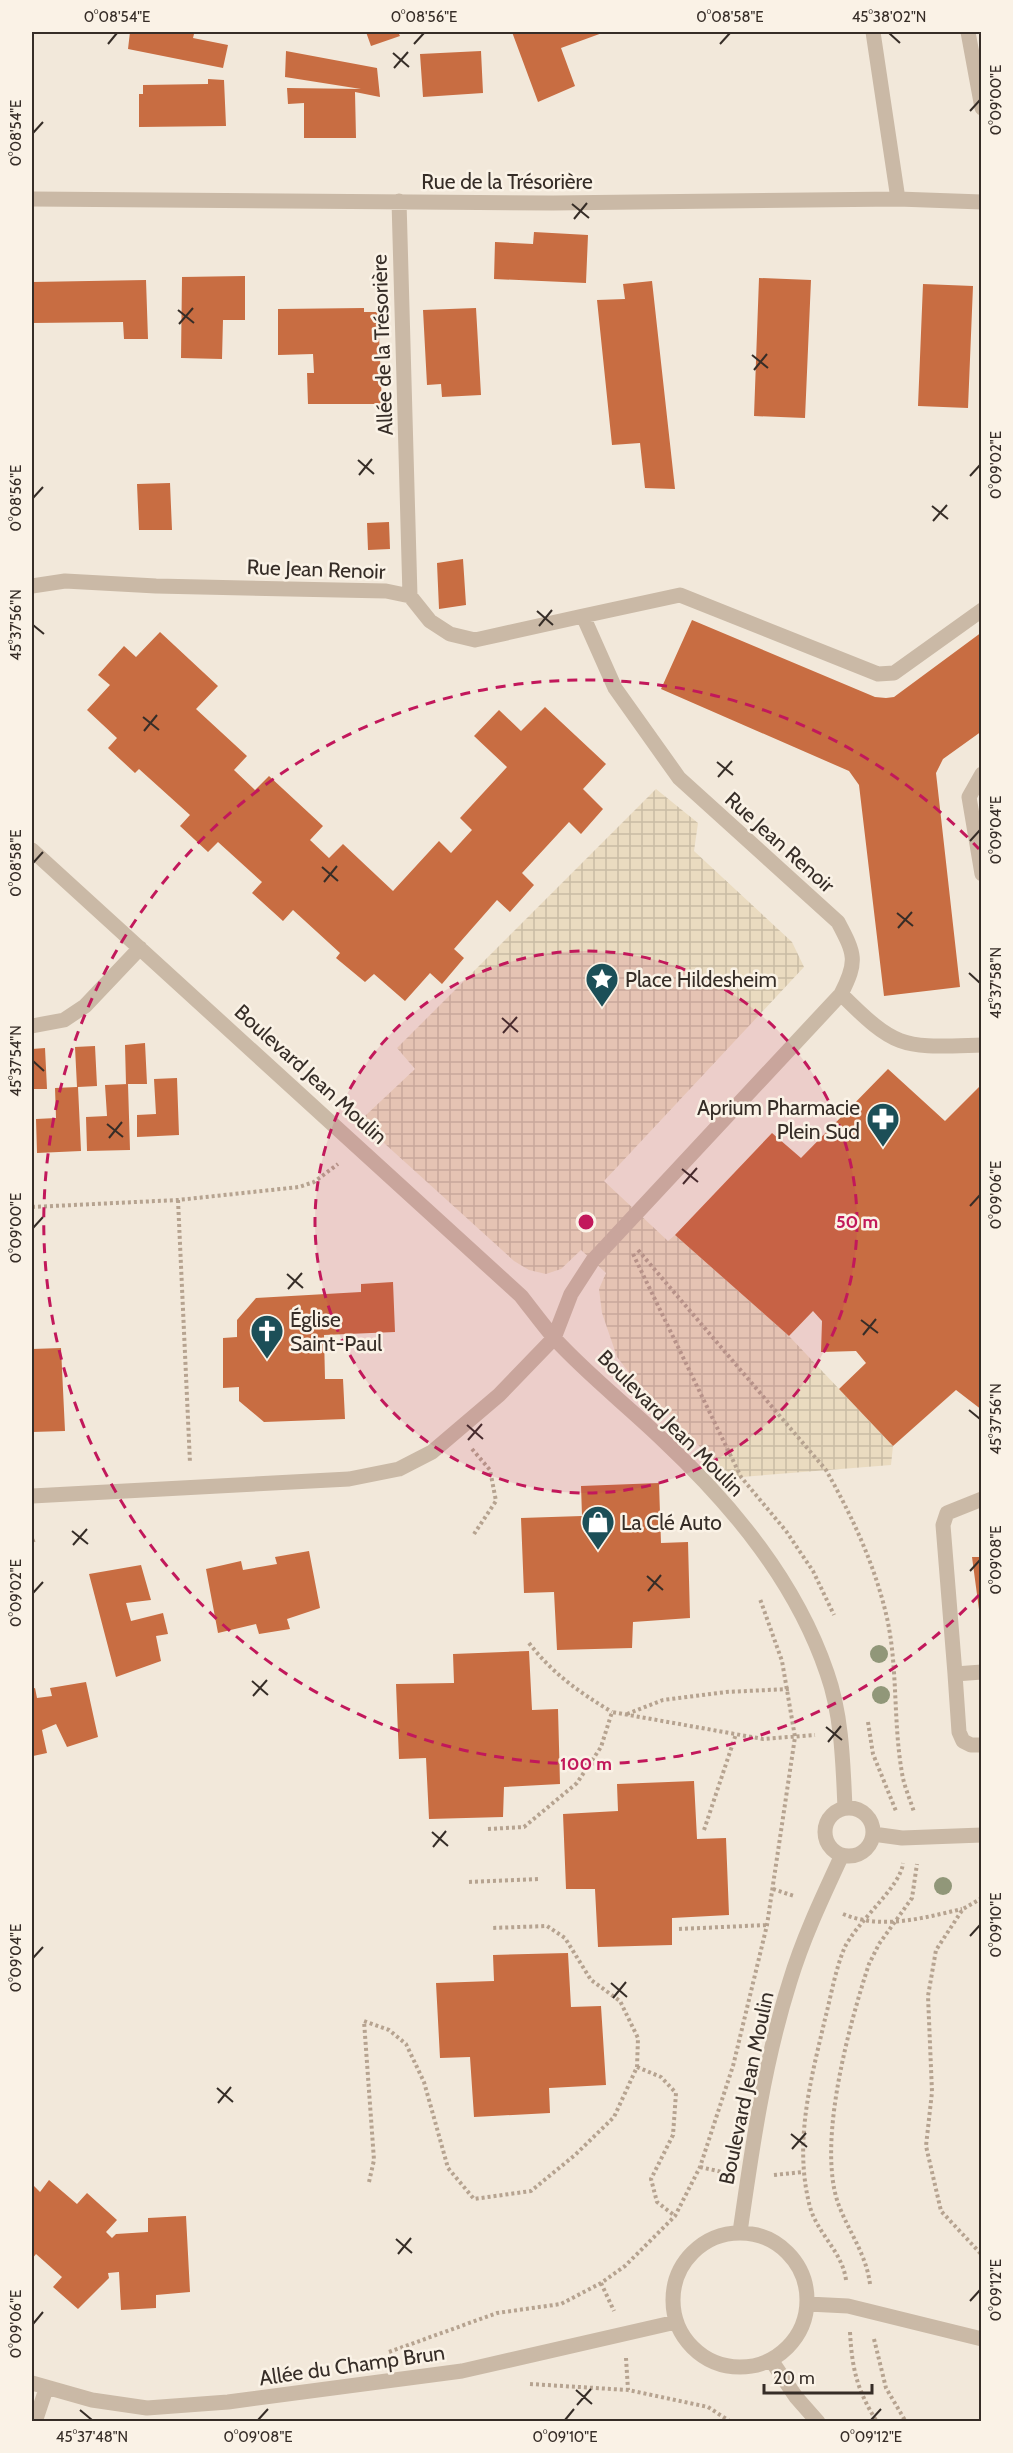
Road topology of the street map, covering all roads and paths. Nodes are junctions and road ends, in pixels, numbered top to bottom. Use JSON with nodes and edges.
{"nodes":[{"id":1,"x":873,"y":32,"type":"edge"},
{"id":2,"x":968,"y":32,"type":"edge"},
{"id":3,"x":981,"y":108,"type":"edge"},
{"id":4,"x":32,"y":199,"type":"edge"},
{"id":5,"x":898,"y":199,"type":"junction"},
{"id":6,"x":399,"y":201,"type":"junction"},
{"id":7,"x":981,"y":202,"type":"edge"},
{"id":8,"x":32,"y":586,"type":"edge"},
{"id":9,"x":410,"y":596,"type":"junction"},
{"id":10,"x":981,"y":610,"type":"edge"},
{"id":11,"x":583,"y":616,"type":"junction"},
{"id":12,"x":981,"y":774,"type":"edge"},
{"id":13,"x":32,"y":850,"type":"edge"},
{"id":14,"x":981,"y":874,"type":"edge"},
{"id":15,"x":140,"y":948,"type":"junction"},
{"id":16,"x":841,"y":994,"type":"junction"},
{"id":17,"x":32,"y":1026,"type":"edge"},
{"id":18,"x":981,"y":1045,"type":"edge"},
{"id":19,"x":358,"y":1145,"type":"junction"},
{"id":20,"x":178,"y":1200,"type":"junction"},
{"id":21,"x":32,"y":1207,"type":"edge"},
{"id":22,"x":621,"y":1230,"type":"junction"},
{"id":23,"x":554,"y":1338,"type":"junction"},
{"id":24,"x":457,"y":1431,"type":"junction"},
{"id":25,"x":191,"y":1488,"type":"junction"},
{"id":26,"x":32,"y":1496,"type":"edge"},
{"id":27,"x":981,"y":1499,"type":"edge"},
{"id":28,"x":474,"y":1534,"type":"dead end"},
{"id":29,"x":759,"y":1596,"type":"dead end"},
{"id":30,"x":837,"y":1623,"type":"dead end"},
{"id":31,"x":529,"y":1643,"type":"dead end"},
{"id":32,"x":981,"y":1672,"type":"edge"},
{"id":33,"x":955,"y":1674,"type":"junction"},
{"id":34,"x":789,"y":1689,"type":"junction"},
{"id":35,"x":612,"y":1712,"type":"junction"},
{"id":36,"x":625,"y":1715,"type":"junction"},
{"id":37,"x":867,"y":1719,"type":"dead end"},
{"id":38,"x":869,"y":1730,"type":"junction"},
{"id":39,"x":840,"y":1733,"type":"junction"},
{"id":40,"x":736,"y":1734,"type":"junction"},
{"id":41,"x":795,"y":1737,"type":"junction"},
{"id":42,"x":981,"y":1744,"type":"edge"},
{"id":43,"x":845,"y":1808,"type":"junction"},
{"id":44,"x":488,"y":1829,"type":"dead end"},
{"id":45,"x":704,"y":1830,"type":"dead end"},
{"id":46,"x":873,"y":1834,"type":"junction"},
{"id":47,"x":981,"y":1835,"type":"edge"},
{"id":48,"x":919,"y":1836,"type":"junction"},
{"id":49,"x":902,"y":1838,"type":"junction"},
{"id":50,"x":842,"y":1855,"type":"junction"},
{"id":51,"x":539,"y":1879,"type":"dead end"},
{"id":52,"x":469,"y":1882,"type":"dead end"},
{"id":53,"x":981,"y":1898,"type":"edge"},
{"id":54,"x":819,"y":1905,"type":"junction"},
{"id":55,"x":963,"y":1909,"type":"junction"},
{"id":56,"x":896,"y":1921,"type":"junction"},
{"id":57,"x":861,"y":1922,"type":"junction"},
{"id":58,"x":767,"y":1925,"type":"junction"},
{"id":59,"x":491,"y":1928,"type":"dead end"},
{"id":60,"x":679,"y":1929,"type":"dead end"},
{"id":61,"x":637,"y":2067,"type":"junction"},
{"id":62,"x":369,"y":2182,"type":"dead end"},
{"id":63,"x":675,"y":2216,"type":"junction"},
{"id":64,"x":740,"y":2232,"type":"junction"},
{"id":65,"x":981,"y":2255,"type":"edge"},
{"id":66,"x":808,"y":2304,"type":"junction"},
{"id":67,"x":848,"y":2306,"type":"junction"},
{"id":68,"x":872,"y":2312,"type":"junction"},
{"id":69,"x":676,"y":2322,"type":"junction"},
{"id":70,"x":981,"y":2339,"type":"edge"},
{"id":71,"x":384,"y":2353,"type":"dead end"},
{"id":72,"x":771,"y":2360,"type":"junction"},
{"id":73,"x":32,"y":2383,"type":"edge"},
{"id":74,"x":526,"y":2384,"type":"dead end"},
{"id":75,"x":46,"y":2389,"type":"junction"},
{"id":76,"x":35,"y":2421,"type":"edge"},
{"id":77,"x":731,"y":2421,"type":"edge"},
{"id":78,"x":818,"y":2421,"type":"edge"},
{"id":79,"x":877,"y":2421,"type":"edge"},
{"id":80,"x":906,"y":2421,"type":"edge"}],
"edges":[{"from":1,"to":5,"type":"street"},
{"from":2,"to":3,"type":"street"},
{"from":4,"to":6,"type":"street","name":"Rue de la Trésorière"},
{"from":5,"to":6,"type":"street","name":"Rue de la Trésorière"},
{"from":5,"to":7,"type":"street","name":"Rue de la Trésorière"},
{"from":6,"to":9,"type":"street","name":"Allée de la Trésorière"},
{"from":8,"to":9,"type":"street","name":"Rue Jean Renoir"},
{"from":9,"to":11,"type":"street","name":"Rue Jean Renoir"},
{"from":10,"to":11,"type":"street"},
{"from":11,"to":16,"type":"street","name":"Rue Jean Renoir"},
{"from":12,"to":14,"type":"street"},
{"from":13,"to":15,"type":"street","name":"Boulevard Jean Moulin"},
{"from":15,"to":17,"type":"street"},
{"from":15,"to":19,"type":"street","name":"Boulevard Jean Moulin"},
{"from":16,"to":18,"type":"street"},
{"from":16,"to":22,"type":"street","name":"Rue Jean Renoir"},
{"from":19,"to":20,"type":"path"},
{"from":19,"to":23,"type":"street","name":"Boulevard Jean Moulin"},
{"from":20,"to":21,"type":"path"},
{"from":20,"to":25,"type":"path"},
{"from":22,"to":23,"type":"street","name":"Rue Jean Renoir"},
{"from":22,"to":30,"type":"path"},
{"from":22,"to":48,"type":"path"},
{"from":23,"to":24,"type":"street"},
{"from":23,"to":39,"type":"street","name":"Boulevard Jean Moulin"},
{"from":24,"to":25,"type":"street"},
{"from":24,"to":28,"type":"path"},
{"from":25,"to":26,"type":"street"},
{"from":27,"to":33,"type":"street"},
{"from":29,"to":34,"type":"path"},
{"from":31,"to":35,"type":"path"},
{"from":32,"to":33,"type":"street"},
{"from":33,"to":42,"type":"street"},
{"from":34,"to":36,"type":"path"},
{"from":34,"to":41,"type":"path"},
{"from":35,"to":36,"type":"path"},
{"from":35,"to":44,"type":"path"},
{"from":36,"to":40,"type":"path"},
{"from":37,"to":38,"type":"path"},
{"from":38,"to":39,"type":"path"},
{"from":38,"to":49,"type":"path"},
{"from":39,"to":41,"type":"path"},
{"from":39,"to":43,"type":"street","name":"Boulevard Jean Moulin"},
{"from":40,"to":41,"type":"path"},
{"from":40,"to":45,"type":"path"},
{"from":41,"to":58,"type":"path"},
{"from":43,"to":46,"type":"street"},
{"from":43,"to":50,"type":"street"},
{"from":46,"to":49,"type":"street"},
{"from":46,"to":50,"type":"street"},
{"from":47,"to":48,"type":"street"},
{"from":48,"to":49,"type":"street"},
{"from":48,"to":56,"type":"path"},
{"from":49,"to":57,"type":"path"},
{"from":50,"to":54,"type":"street","name":"Boulevard Jean Moulin"},
{"from":51,"to":52,"type":"path"},
{"from":53,"to":55,"type":"path"},
{"from":54,"to":57,"type":"path"},
{"from":54,"to":64,"type":"street","name":"Boulevard Jean Moulin"},
{"from":55,"to":56,"type":"path"},
{"from":55,"to":65,"type":"path"},
{"from":56,"to":57,"type":"path"},
{"from":56,"to":68,"type":"path"},
{"from":57,"to":67,"type":"path"},
{"from":58,"to":60,"type":"path"},
{"from":58,"to":63,"type":"path"},
{"from":59,"to":61,"type":"path"},
{"from":61,"to":62,"type":"path"},
{"from":61,"to":63,"type":"path"},
{"from":63,"to":71,"type":"path"},
{"from":64,"to":66,"type":"street"},
{"from":64,"to":69,"type":"street"},
{"from":66,"to":67,"type":"street"},
{"from":66,"to":72,"type":"street"},
{"from":67,"to":68,"type":"street"},
{"from":67,"to":79,"type":"path"},
{"from":68,"to":70,"type":"street"},
{"from":68,"to":80,"type":"path"},
{"from":69,"to":72,"type":"street"},
{"from":69,"to":75,"type":"street","name":"Allée du Champ Brun"},
{"from":72,"to":78,"type":"street"},
{"from":73,"to":75,"type":"street","name":"Allée du Champ Brun"},
{"from":74,"to":77,"type":"path"},
{"from":75,"to":76,"type":"street"}]}
